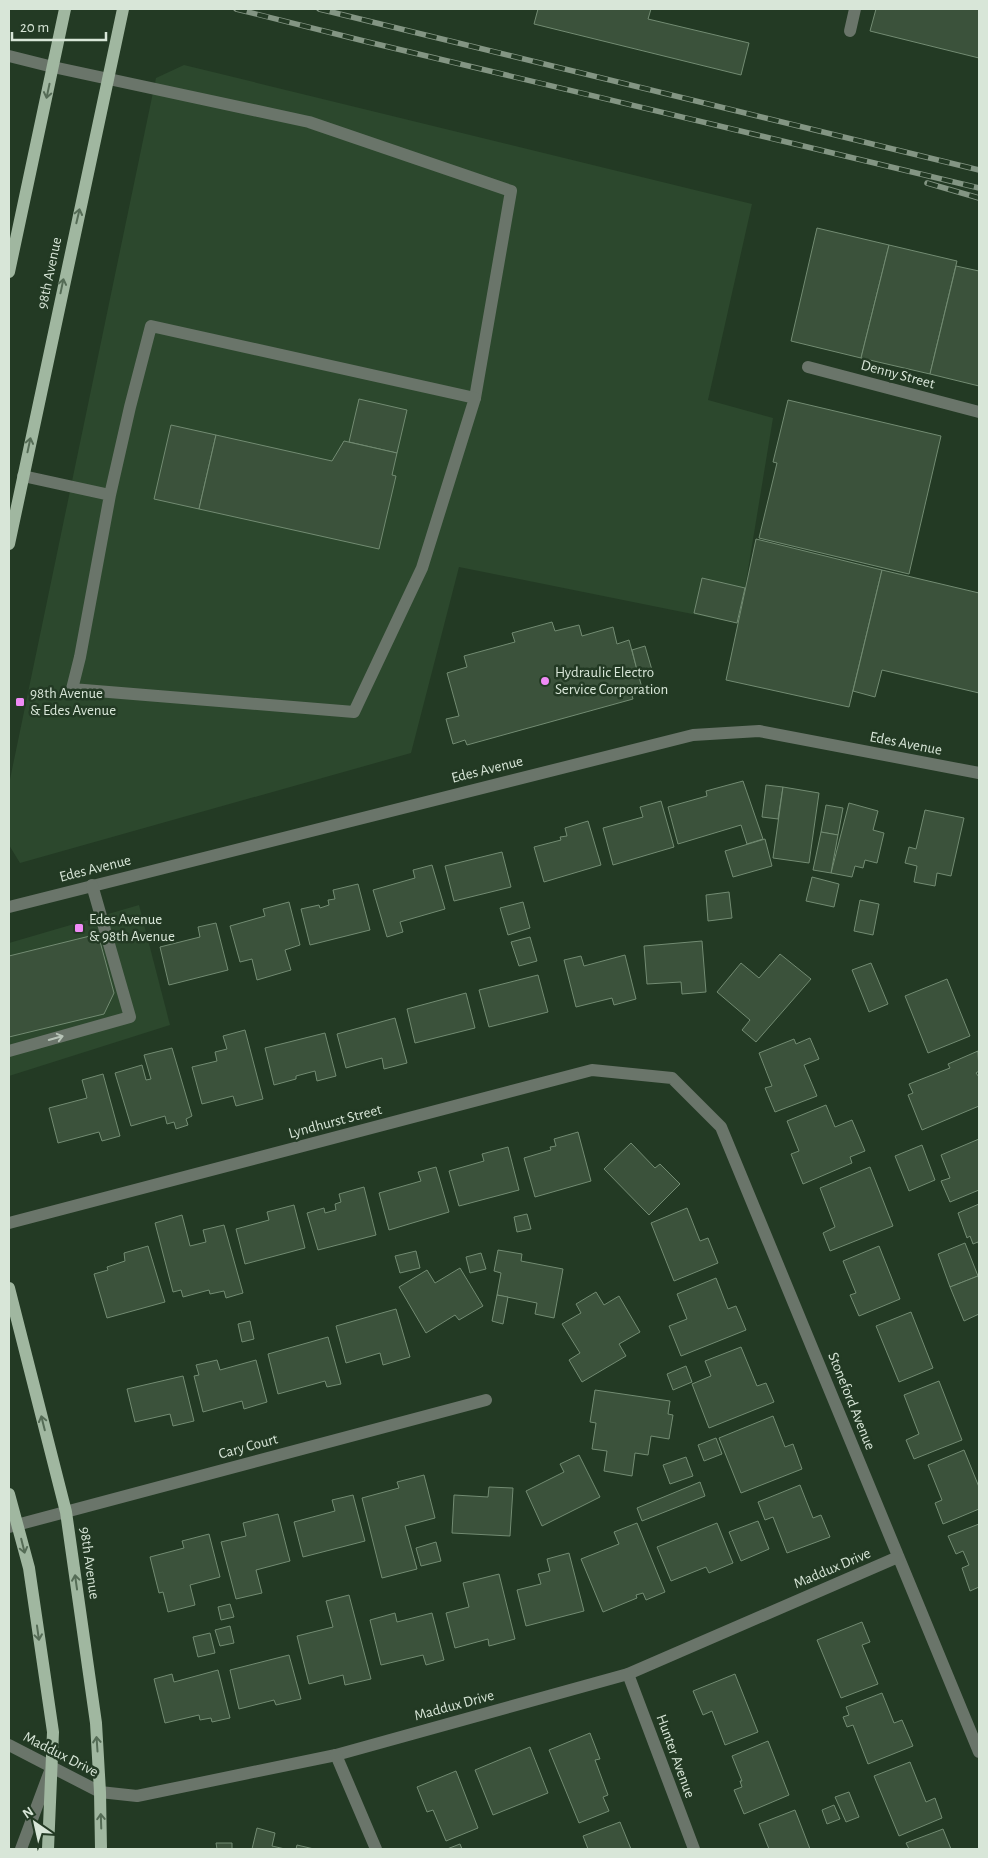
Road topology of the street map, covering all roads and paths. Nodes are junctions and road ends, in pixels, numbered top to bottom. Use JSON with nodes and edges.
{"nodes":[{"id":1,"x":65,"y":9,"type":"edge"},
{"id":2,"x":122,"y":9,"type":"edge"},
{"id":3,"x":855,"y":9,"type":"edge"},
{"id":4,"x":850,"y":31,"type":"dead end"},
{"id":5,"x":9,"y":56,"type":"edge"},
{"id":6,"x":53,"y":67,"type":"junction"},
{"id":7,"x":108,"y":79,"type":"junction"},
{"id":8,"x":9,"y":272,"type":"edge"},
{"id":9,"x":808,"y":368,"type":"dead end"},
{"id":10,"x":475,"y":398,"type":"junction"},
{"id":11,"x":979,"y":412,"type":"edge"},
{"id":12,"x":23,"y":476,"type":"junction"},
{"id":13,"x":110,"y":495,"type":"junction"},
{"id":14,"x":9,"y":544,"type":"edge"},
{"id":15,"x":979,"y":773,"type":"edge"},
{"id":16,"x":92,"y":885,"type":"junction"},
{"id":17,"x":9,"y":908,"type":"edge"},
{"id":18,"x":9,"y":1051,"type":"edge"},
{"id":19,"x":672,"y":1078,"type":"joint"},
{"id":20,"x":9,"y":1223,"type":"edge"},
{"id":21,"x":9,"y":1288,"type":"edge"},
{"id":22,"x":486,"y":1400,"type":"dead end"},
{"id":23,"x":9,"y":1494,"type":"edge"},
{"id":24,"x":66,"y":1512,"type":"junction"},
{"id":25,"x":13,"y":1526,"type":"edge"},
{"id":26,"x":898,"y":1557,"type":"junction"},
{"id":27,"x":628,"y":1674,"type":"junction"},
{"id":28,"x":9,"y":1745,"type":"edge"},
{"id":29,"x":979,"y":1752,"type":"edge"},
{"id":30,"x":336,"y":1755,"type":"junction"},
{"id":31,"x":52,"y":1767,"type":"junction"},
{"id":32,"x":100,"y":1792,"type":"junction"},
{"id":33,"x":371,"y":1836,"type":"junction"},
{"id":34,"x":20,"y":1849,"type":"edge"},
{"id":35,"x":48,"y":1849,"type":"edge"},
{"id":36,"x":101,"y":1849,"type":"edge"},
{"id":37,"x":368,"y":1849,"type":"edge"},
{"id":38,"x":376,"y":1849,"type":"edge"},
{"id":39,"x":694,"y":1849,"type":"edge"}],
"edges":[{"from":1,"to":6,"type":"main road"},
{"from":2,"to":7,"type":"main road","name":"98th Avenue"},
{"from":3,"to":4,"type":"street"},
{"from":5,"to":6,"type":"street"},
{"from":6,"to":7,"type":"street"},
{"from":6,"to":8,"type":"main road","one_way":true},
{"from":7,"to":10,"type":"street"},
{"from":12,"to":7,"type":"main road","name":"98th Avenue","one_way":true},
{"from":9,"to":11,"type":"street","name":"Denny Street"},
{"from":10,"to":13,"type":"street"},
{"from":10,"to":13,"type":"street"},
{"from":12,"to":13,"type":"street"},
{"from":12,"to":14,"type":"main road","name":"98th Avenue"},
{"from":15,"to":16,"type":"street","name":"Edes Avenue"},
{"from":16,"to":17,"type":"street","name":"Edes Avenue"},
{"from":18,"to":16,"type":"street","one_way":true},
{"from":19,"to":20,"type":"street","name":"Lyndhurst Street"},
{"from":19,"to":26,"type":"street","name":"Stoneford Avenue"},
{"from":24,"to":21,"type":"main road","name":"98th Avenue","one_way":true},
{"from":22,"to":24,"type":"street","name":"Cary Court"},
{"from":23,"to":25,"type":"main road"},
{"from":24,"to":25,"type":"street","name":"Cary Court"},
{"from":32,"to":24,"type":"main road","name":"98th Avenue","one_way":true},
{"from":25,"to":31,"type":"main road","one_way":true},
{"from":26,"to":27,"type":"street","name":"Maddux Drive"},
{"from":26,"to":29,"type":"street","name":"Stoneford Avenue"},
{"from":27,"to":30,"type":"street","name":"Maddux Drive"},
{"from":27,"to":39,"type":"street","name":"Hunter Avenue"},
{"from":28,"to":31,"type":"street","name":"Maddux Drive"},
{"from":30,"to":32,"type":"street","name":"Maddux Drive"},
{"from":30,"to":33,"type":"street"},
{"from":31,"to":32,"type":"street","name":"Maddux Drive"},
{"from":31,"to":34,"type":"street"},
{"from":31,"to":35,"type":"main road"},
{"from":36,"to":32,"type":"main road","name":"98th Avenue","one_way":true},
{"from":33,"to":37,"type":"street"},
{"from":33,"to":38,"type":"street"}]}
